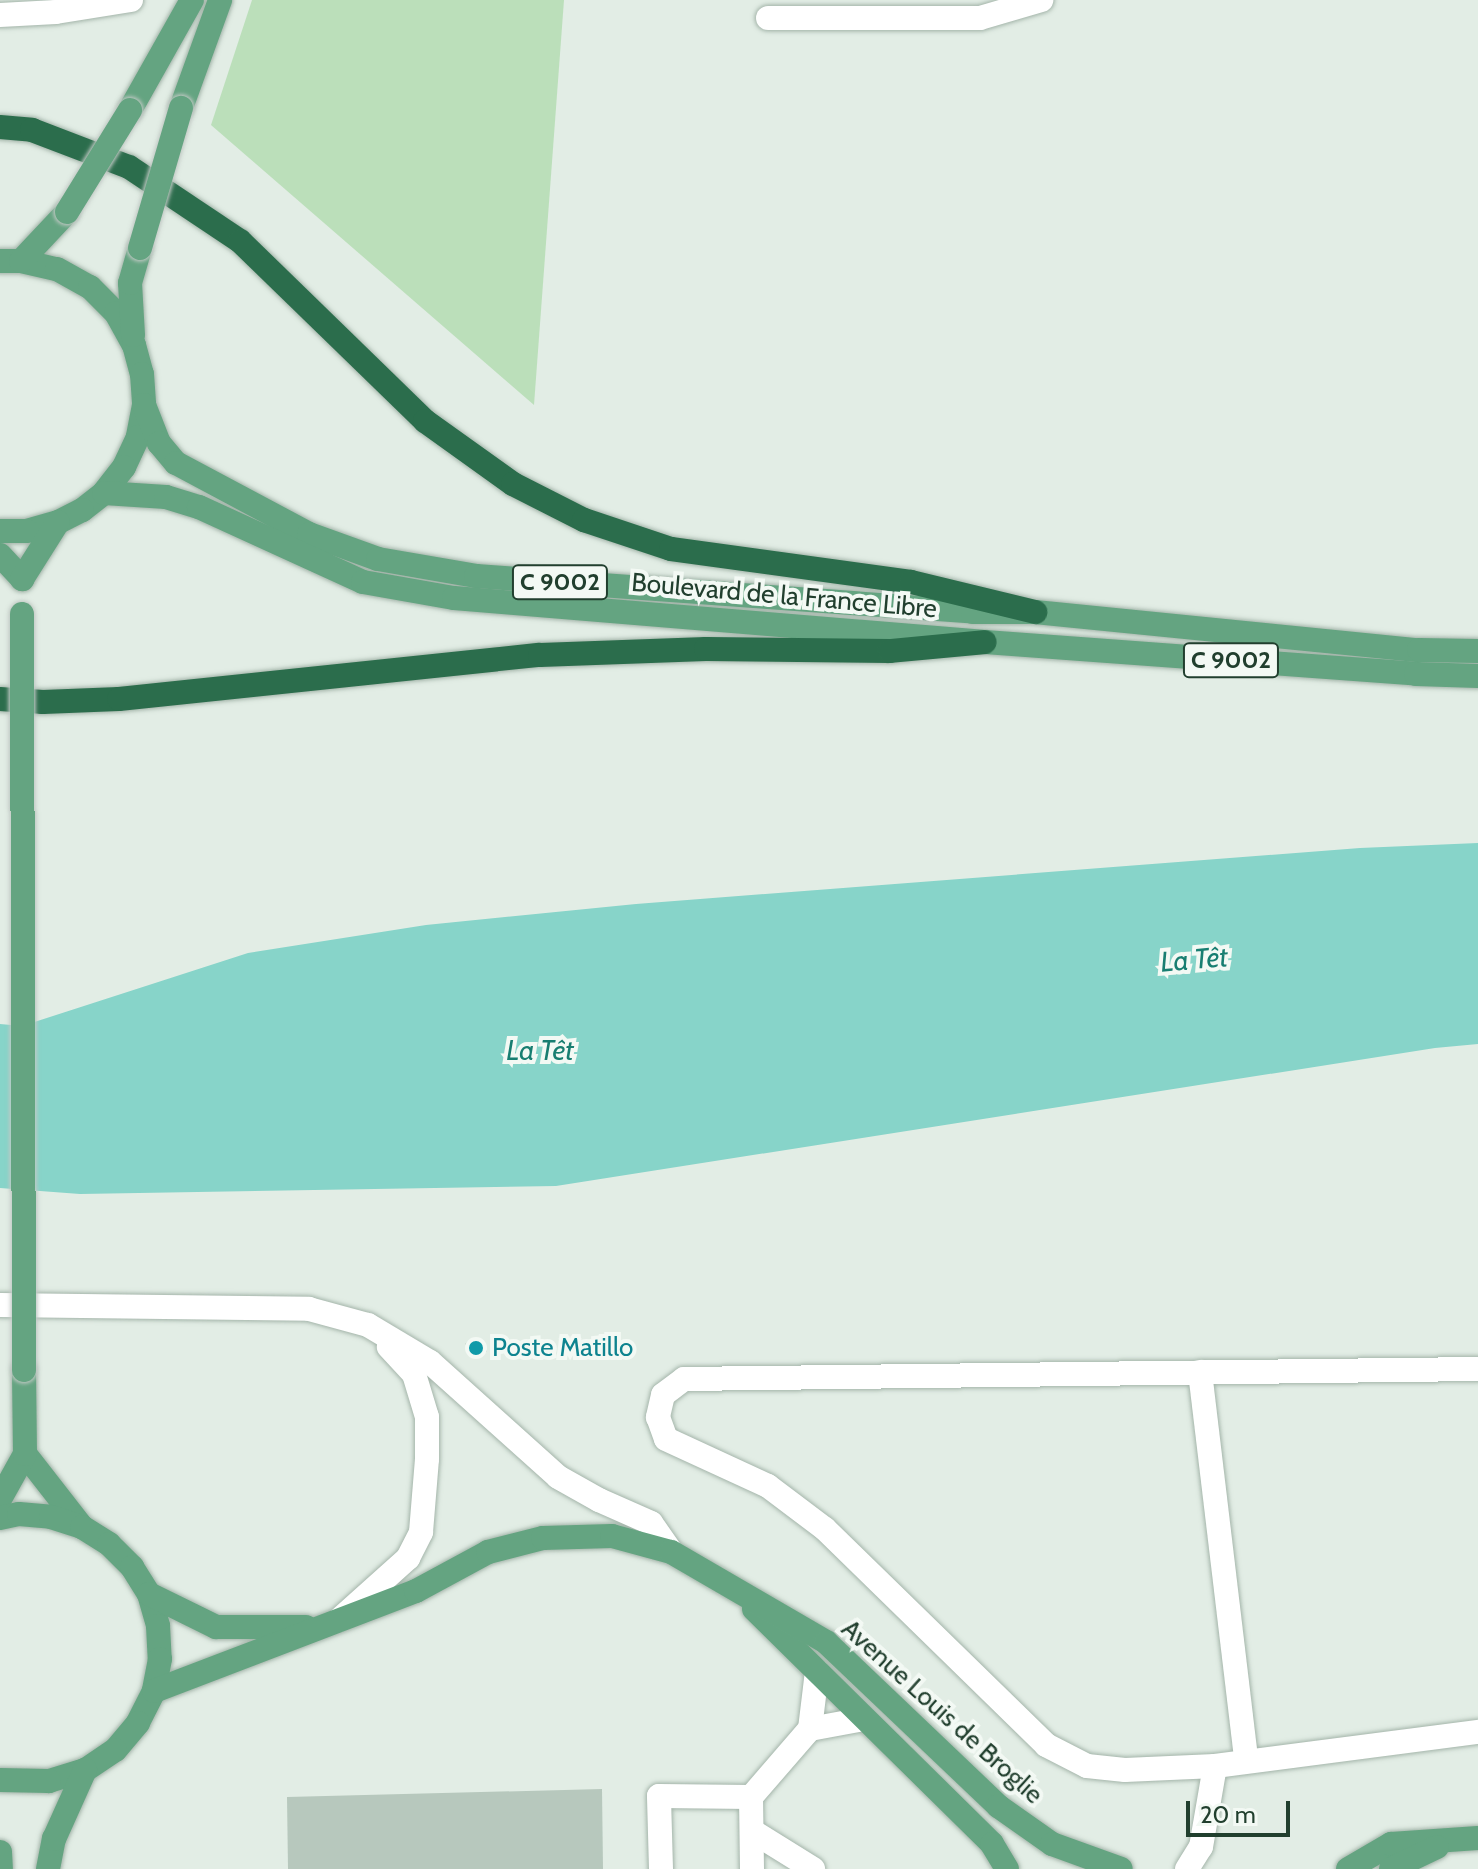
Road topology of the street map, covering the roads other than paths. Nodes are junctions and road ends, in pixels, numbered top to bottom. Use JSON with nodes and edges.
{"nodes":[{"id":1,"x":131,"y":0,"type":"edge"},
{"id":2,"x":192,"y":0,"type":"edge"},
{"id":3,"x":220,"y":0,"type":"edge"},
{"id":4,"x":1041,"y":0,"type":"edge"},
{"id":5,"x":0,"y":15,"type":"edge"},
{"id":6,"x":768,"y":18,"type":"dead end"},
{"id":7,"x":0,"y":127,"type":"edge"},
{"id":8,"x":11,"y":261,"type":"edge"},
{"id":9,"x":134,"y":345,"type":"junction"},
{"id":10,"x":144,"y":405,"type":"junction"},
{"id":11,"x":104,"y":493,"type":"junction"},
{"id":12,"x":58,"y":522,"type":"junction"},
{"id":13,"x":0,"y":531,"type":"edge"},
{"id":14,"x":0,"y":555,"type":"edge"},
{"id":15,"x":22,"y":579,"type":"junction"},
{"id":16,"x":1035,"y":612,"type":"junction"},
{"id":17,"x":985,"y":642,"type":"junction"},
{"id":18,"x":1478,"y":651,"type":"edge"},
{"id":19,"x":1478,"y":676,"type":"edge"},
{"id":20,"x":0,"y":699,"type":"edge"},
{"id":21,"x":0,"y":1305,"type":"edge"},
{"id":22,"x":368,"y":1325,"type":"junction"},
{"id":23,"x":1478,"y":1369,"type":"edge"},
{"id":24,"x":1200,"y":1372,"type":"junction"},
{"id":25,"x":25,"y":1454,"type":"junction"},
{"id":26,"x":0,"y":1499,"type":"edge"},
{"id":27,"x":0,"y":1518,"type":"edge"},
{"id":28,"x":82,"y":1527,"type":"junction"},
{"id":29,"x":671,"y":1552,"type":"junction"},
{"id":30,"x":730,"y":1585,"type":"junction"},
{"id":31,"x":149,"y":1594,"type":"junction"},
{"id":32,"x":330,"y":1625,"type":"junction"},
{"id":33,"x":817,"y":1671,"type":"junction"},
{"id":34,"x":154,"y":1691,"type":"junction"},
{"id":35,"x":864,"y":1719,"type":"junction"},
{"id":36,"x":810,"y":1729,"type":"junction"},
{"id":37,"x":1478,"y":1732,"type":"edge"},
{"id":38,"x":1246,"y":1760,"type":"junction"},
{"id":39,"x":1215,"y":1766,"type":"junction"},
{"id":40,"x":85,"y":1770,"type":"junction"},
{"id":41,"x":0,"y":1780,"type":"edge"},
{"id":42,"x":751,"y":1797,"type":"junction"},
{"id":43,"x":752,"y":1831,"type":"junction"},
{"id":44,"x":1466,"y":1839,"type":"edge"},
{"id":45,"x":0,"y":1852,"type":"edge"},
{"id":46,"x":1,"y":1869,"type":"edge"},
{"id":47,"x":48,"y":1869,"type":"edge"},
{"id":48,"x":661,"y":1869,"type":"edge"},
{"id":49,"x":752,"y":1869,"type":"edge"},
{"id":50,"x":813,"y":1869,"type":"edge"},
{"id":51,"x":1007,"y":1869,"type":"edge"},
{"id":52,"x":1121,"y":1869,"type":"edge"},
{"id":53,"x":1187,"y":1869,"type":"edge"},
{"id":54,"x":1348,"y":1869,"type":"edge"},
{"id":55,"x":1391,"y":1869,"type":"edge"}],
"edges":[{"from":1,"to":5,"type":"street"},
{"from":2,"to":8,"type":"main road","bridge":true},
{"from":3,"to":9,"type":"main road","bridge":true},
{"from":4,"to":6,"type":"street"},
{"from":7,"to":16,"type":"highway"},
{"from":8,"to":9,"type":"main road"},
{"from":9,"to":10,"type":"main road"},
{"from":10,"to":11,"type":"main road"},
{"from":10,"to":16,"type":"main road","name":"Boulevard de la France Libre","number":"C 9002"},
{"from":11,"to":12,"type":"main road"},
{"from":11,"to":17,"type":"main road","name":"Boulevard de la France Libre","number":"C 9002"},
{"from":12,"to":13,"type":"main road"},
{"from":12,"to":15,"type":"main road"},
{"from":14,"to":15,"type":"main road"},
{"from":15,"to":25,"type":"main road","bridge":true},
{"from":16,"to":18,"type":"main road","name":"Boulevard de la France Libre","number":"C 9002"},
{"from":17,"to":19,"type":"main road","name":"Boulevard de la France Libre","number":"C 9002"},
{"from":17,"to":20,"type":"highway"},
{"from":21,"to":22,"type":"street"},
{"from":22,"to":29,"type":"street"},
{"from":22,"to":32,"type":"street"},
{"from":23,"to":24,"type":"street"},
{"from":24,"to":38,"type":"street"},
{"from":24,"to":39,"type":"street"},
{"from":25,"to":26,"type":"main road"},
{"from":25,"to":28,"type":"main road"},
{"from":27,"to":28,"type":"main road"},
{"from":28,"to":31,"type":"main road"},
{"from":29,"to":30,"type":"main road","name":"Avenue Louis de Broglie"},
{"from":29,"to":32,"type":"main road","name":"Avenue Louis de Broglie"},
{"from":30,"to":33,"type":"main road","name":"Avenue Louis de Broglie"},
{"from":30,"to":52,"type":"main road","name":"Avenue Louis de Broglie"},
{"from":31,"to":32,"type":"main road","name":"Avenue Louis de Broglie"},
{"from":31,"to":34,"type":"main road"},
{"from":32,"to":34,"type":"main road","name":"Avenue Louis de Broglie"},
{"from":33,"to":35,"type":"main road","name":"Avenue Louis de Broglie"},
{"from":33,"to":36,"type":"street"},
{"from":34,"to":40,"type":"main road"},
{"from":35,"to":36,"type":"street"},
{"from":35,"to":51,"type":"main road","name":"Avenue Louis de Broglie"},
{"from":36,"to":42,"type":"street"},
{"from":37,"to":38,"type":"street"},
{"from":38,"to":39,"type":"street"},
{"from":39,"to":53,"type":"street"},
{"from":40,"to":41,"type":"main road"},
{"from":40,"to":47,"type":"main road"},
{"from":42,"to":43,"type":"street"},
{"from":42,"to":48,"type":"street"},
{"from":43,"to":49,"type":"street"},
{"from":43,"to":50,"type":"street"},
{"from":44,"to":54,"type":"main road"},
{"from":44,"to":55,"type":"main road"},
{"from":45,"to":46,"type":"main road"}]}
